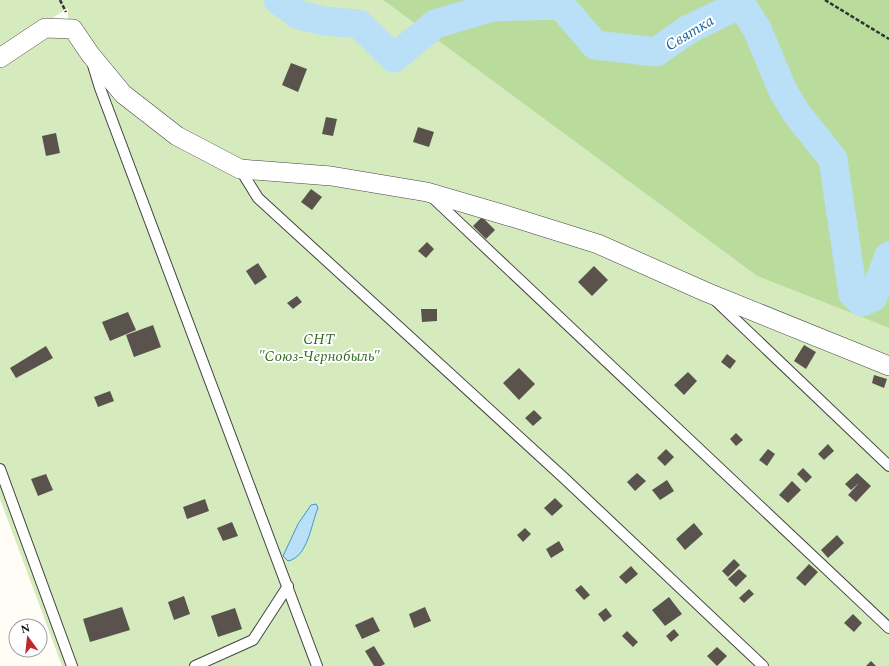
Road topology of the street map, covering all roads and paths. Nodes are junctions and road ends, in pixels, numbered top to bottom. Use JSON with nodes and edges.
{"nodes":[{"id":1,"x":825,"y":0,"type":"edge"},
{"id":2,"x":889,"y":39,"type":"edge"},
{"id":3,"x":90,"y":54,"type":"junction"},
{"id":4,"x":0,"y":58,"type":"edge"},
{"id":5,"x":240,"y":168,"type":"junction"},
{"id":6,"x":427,"y":192,"type":"junction"},
{"id":7,"x":706,"y":292,"type":"junction"},
{"id":8,"x":889,"y":366,"type":"edge"},
{"id":9,"x":889,"y":466,"type":"edge"},
{"id":10,"x":0,"y":469,"type":"edge"},
{"id":11,"x":288,"y":586,"type":"junction"},
{"id":12,"x":889,"y":628,"type":"edge"},
{"id":13,"x":72,"y":666,"type":"edge"},
{"id":14,"x":195,"y":666,"type":"edge"},
{"id":15,"x":317,"y":666,"type":"edge"},
{"id":16,"x":763,"y":666,"type":"edge"}],
"edges":[{"from":1,"to":2,"type":"path"},
{"from":3,"to":4,"type":"street"},
{"from":3,"to":5,"type":"street"},
{"from":3,"to":11,"type":"lane"},
{"from":5,"to":6,"type":"street"},
{"from":5,"to":16,"type":"lane"},
{"from":6,"to":7,"type":"street"},
{"from":6,"to":12,"type":"lane"},
{"from":7,"to":8,"type":"street"},
{"from":7,"to":9,"type":"lane"},
{"from":10,"to":13,"type":"lane"},
{"from":11,"to":14,"type":"lane"},
{"from":11,"to":15,"type":"lane"}]}
